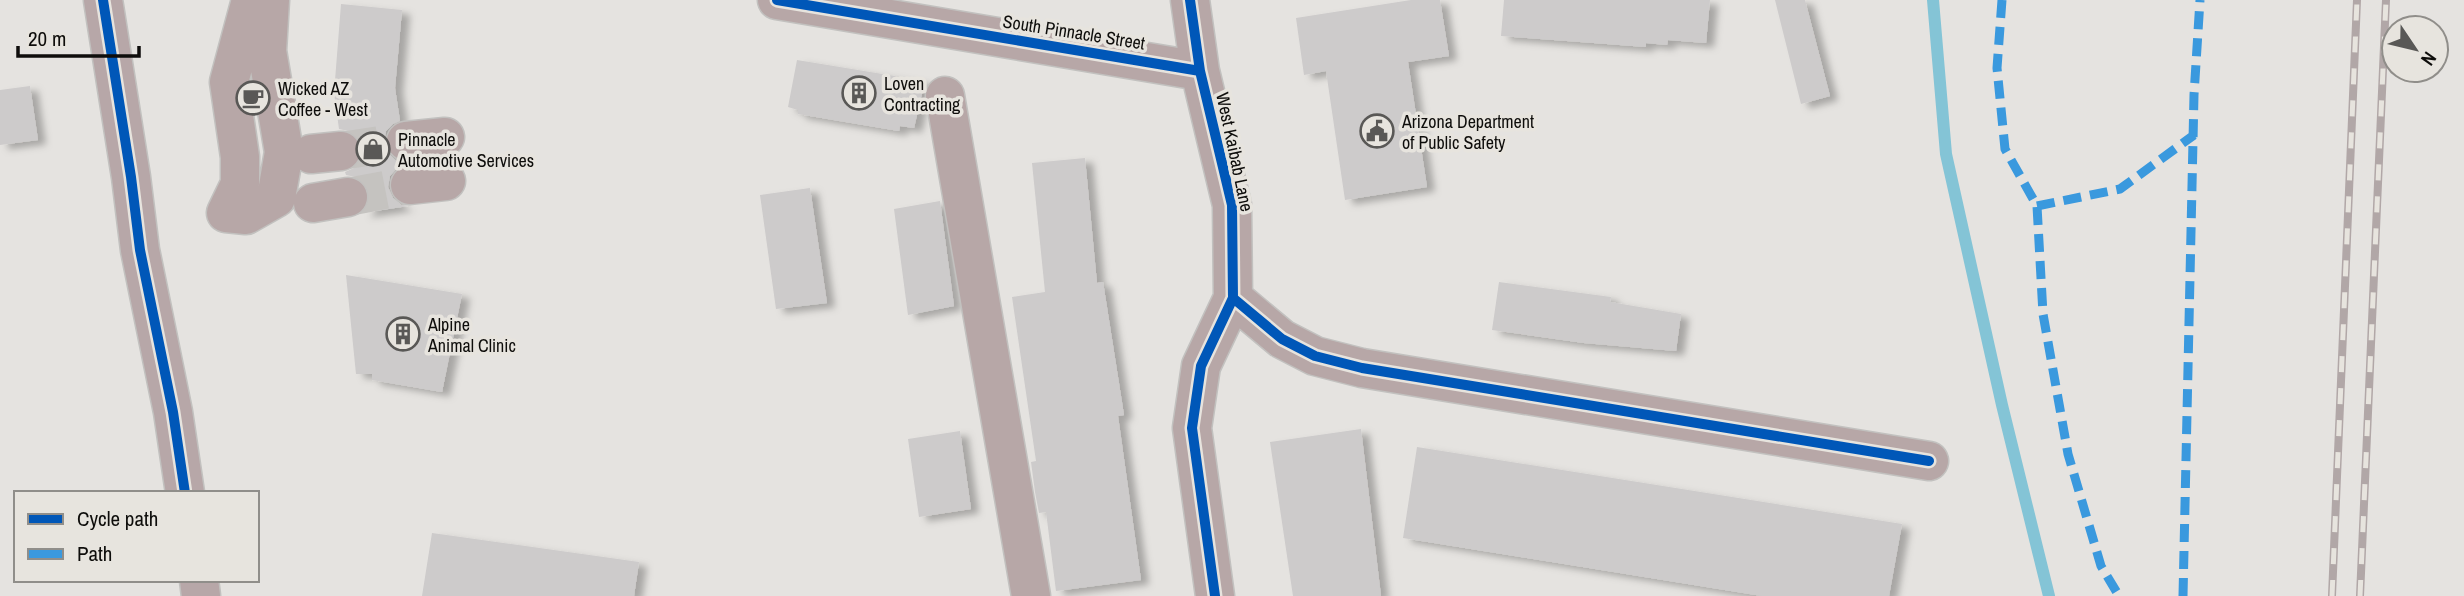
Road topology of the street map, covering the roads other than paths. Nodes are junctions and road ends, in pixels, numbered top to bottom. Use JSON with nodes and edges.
{"nodes":[{"id":1,"x":103,"y":0,"type":"edge"},
{"id":2,"x":251,"y":0,"type":"edge"},
{"id":3,"x":270,"y":0,"type":"edge"},
{"id":4,"x":777,"y":0,"type":"edge"},
{"id":5,"x":1190,"y":0,"type":"edge"},
{"id":6,"x":1200,"y":71,"type":"junction"},
{"id":7,"x":945,"y":96,"type":"dead end"},
{"id":8,"x":1233,"y":298,"type":"junction"},
{"id":9,"x":1928,"y":461,"type":"dead end"},
{"id":10,"x":186,"y":491,"type":"edge"},
{"id":11,"x":1031,"y":596,"type":"edge"},
{"id":12,"x":1215,"y":596,"type":"edge"}],
"edges":[{"from":1,"to":10,"type":"main road"},
{"from":2,"to":3,"type":"street"},
{"from":4,"to":6,"type":"street","name":"South Pinnacle Street"},
{"from":5,"to":6,"type":"street","name":"West Kaibab Lane"},
{"from":6,"to":8,"type":"street","name":"West Kaibab Lane"},
{"from":7,"to":11,"type":"street"},
{"from":8,"to":9,"type":"street"},
{"from":8,"to":12,"type":"street","name":"West Kaibab Lane"}]}
